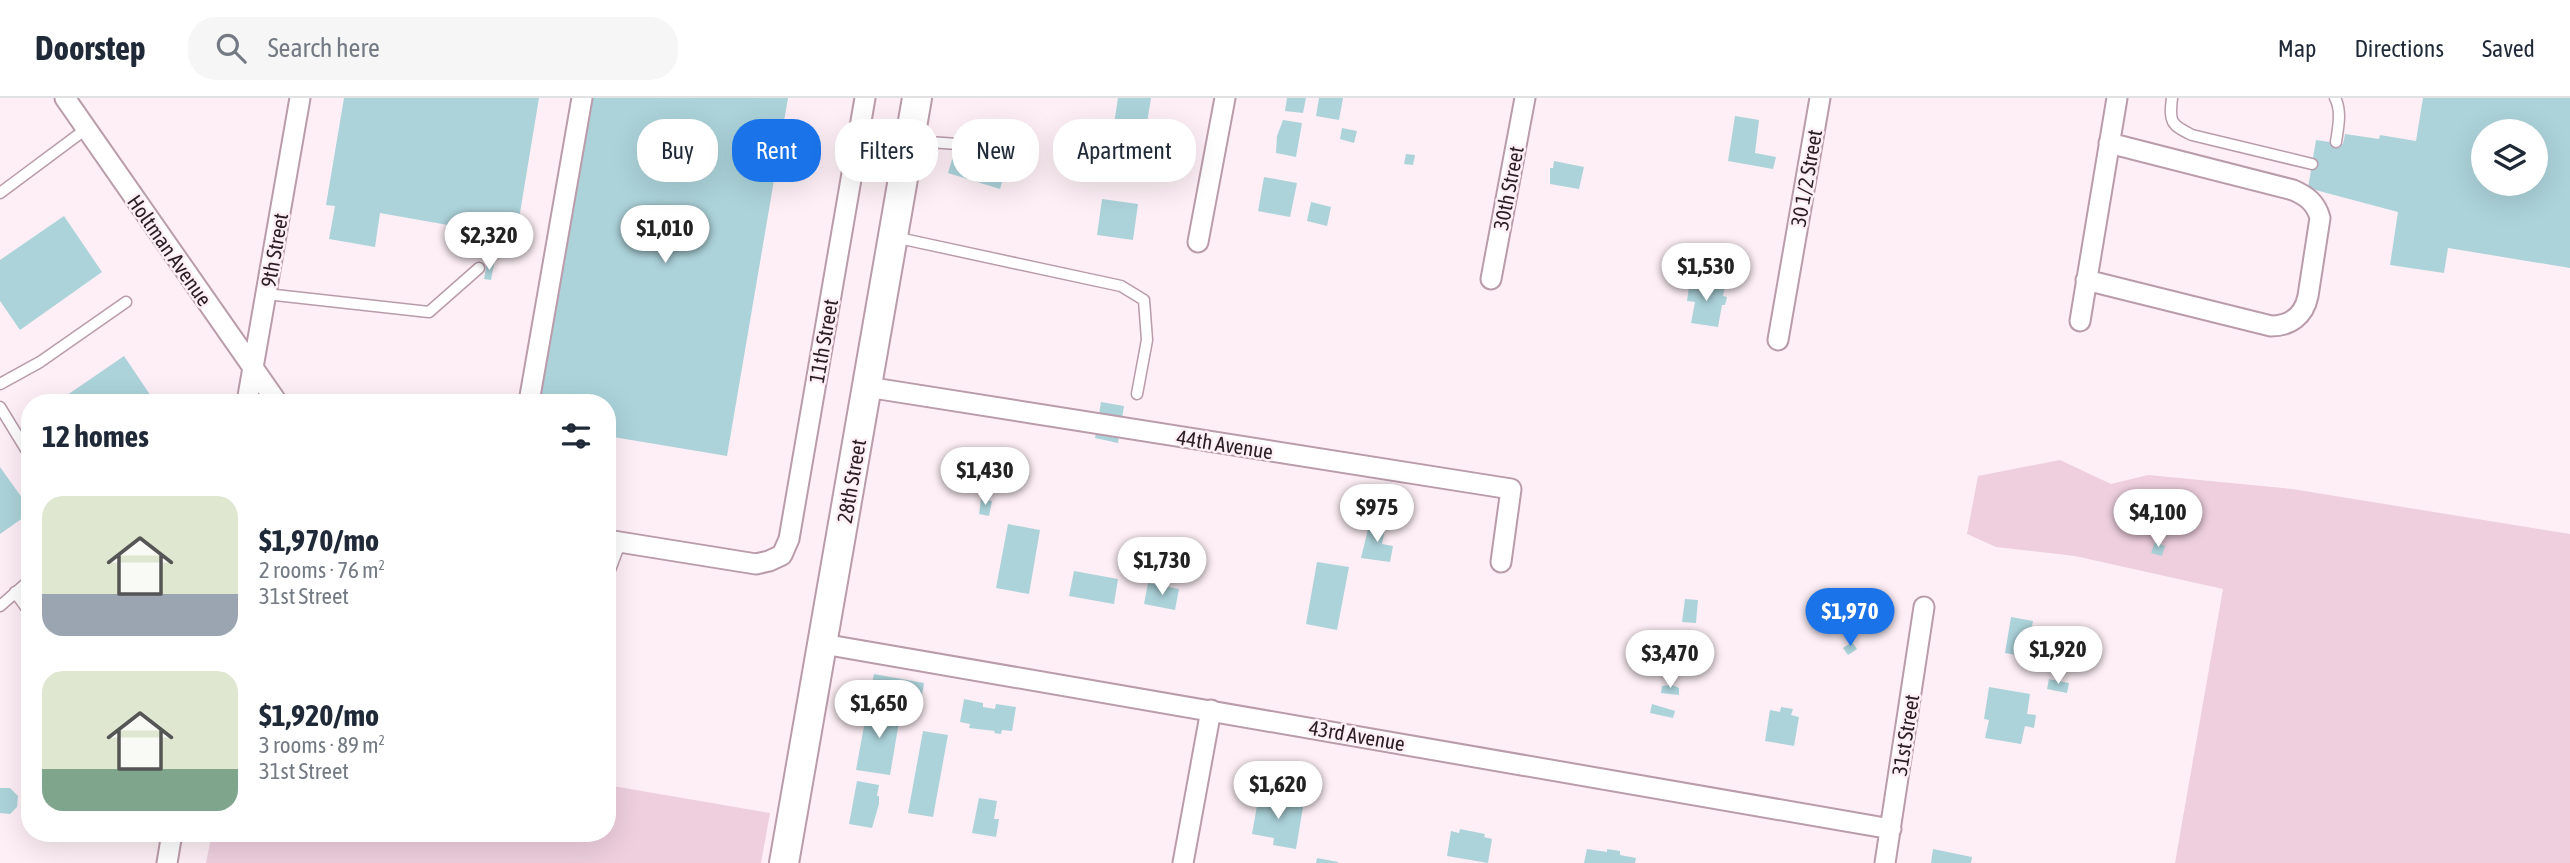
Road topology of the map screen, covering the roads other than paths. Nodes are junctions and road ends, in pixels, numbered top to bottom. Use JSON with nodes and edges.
{"nodes":[{"id":1,"x":65,"y":98,"type":"edge"},
{"id":2,"x":300,"y":98,"type":"edge"},
{"id":3,"x":582,"y":98,"type":"edge"},
{"id":4,"x":865,"y":98,"type":"edge"},
{"id":5,"x":917,"y":98,"type":"edge"},
{"id":6,"x":1225,"y":98,"type":"edge"},
{"id":7,"x":1525,"y":98,"type":"edge"},
{"id":8,"x":1820,"y":98,"type":"edge"},
{"id":9,"x":2117,"y":98,"type":"edge"},
{"id":10,"x":2172,"y":98,"type":"edge"},
{"id":11,"x":2335,"y":98,"type":"edge"},
{"id":12,"x":914,"y":119,"type":"edge"},
{"id":13,"x":86,"y":130,"type":"junction"},
{"id":14,"x":2336,"y":142,"type":"dead end"},
{"id":15,"x":2109,"y":143,"type":"junction"},
{"id":16,"x":2312,"y":164,"type":"dead end"},
{"id":17,"x":903,"y":182,"type":"edge"},
{"id":18,"x":0,"y":192,"type":"edge"},
{"id":19,"x":893,"y":236,"type":"junction"},
{"id":20,"x":1198,"y":242,"type":"dead end"},
{"id":21,"x":479,"y":268,"type":"dead end"},
{"id":22,"x":1491,"y":279,"type":"dead end"},
{"id":23,"x":2087,"y":280,"type":"junction"},
{"id":24,"x":266,"y":294,"type":"junction"},
{"id":25,"x":126,"y":302,"type":"dead end"},
{"id":26,"x":2080,"y":321,"type":"dead end"},
{"id":27,"x":1778,"y":340,"type":"dead end"},
{"id":28,"x":253,"y":368,"type":"junction"},
{"id":29,"x":0,"y":384,"type":"edge"},
{"id":30,"x":867,"y":387,"type":"junction"},
{"id":31,"x":248,"y":394,"type":"edge"},
{"id":32,"x":271,"y":394,"type":"edge"},
{"id":33,"x":530,"y":394,"type":"edge"},
{"id":34,"x":1136,"y":394,"type":"dead end"},
{"id":35,"x":0,"y":407,"type":"edge"},
{"id":36,"x":21,"y":441,"type":"edge"},
{"id":37,"x":616,"y":542,"type":"edge"},
{"id":38,"x":1501,"y":562,"type":"dead end"},
{"id":39,"x":21,"y":587,"type":"edge"},
{"id":40,"x":15,"y":592,"type":"junction"},
{"id":41,"x":21,"y":600,"type":"edge"},
{"id":42,"x":0,"y":606,"type":"edge"},
{"id":43,"x":1924,"y":607,"type":"dead end"},
{"id":44,"x":823,"y":644,"type":"junction"},
{"id":45,"x":1211,"y":710,"type":"junction"},
{"id":46,"x":1891,"y":829,"type":"junction"},
{"id":47,"x":170,"y":842,"type":"edge"},
{"id":48,"x":167,"y":863,"type":"edge"},
{"id":49,"x":784,"y":863,"type":"edge"},
{"id":50,"x":1183,"y":863,"type":"edge"},
{"id":51,"x":1885,"y":863,"type":"edge"}],
"edges":[{"from":1,"to":13,"type":"street","name":"Holtman Avenue"},
{"from":2,"to":24,"type":"street","name":"9th Street"},
{"from":3,"to":33,"type":"street"},
{"from":4,"to":37,"type":"street","name":"11th Street"},
{"from":5,"to":12,"type":"main road","name":"28th Street"},
{"from":6,"to":20,"type":"street"},
{"from":7,"to":22,"type":"street","name":"30th Street"},
{"from":8,"to":27,"type":"street","name":"30 1/2 Street"},
{"from":9,"to":15,"type":"street"},
{"from":10,"to":16,"type":"lane"},
{"from":11,"to":14,"type":"lane"},
{"from":13,"to":18,"type":"lane"},
{"from":13,"to":28,"type":"street","name":"Holtman Avenue"},
{"from":15,"to":23,"type":"street"},
{"from":15,"to":23,"type":"street"},
{"from":17,"to":19,"type":"main road","name":"28th Street"},
{"from":19,"to":30,"type":"main road","name":"28th Street"},
{"from":19,"to":34,"type":"lane"},
{"from":21,"to":24,"type":"lane"},
{"from":23,"to":26,"type":"street"},
{"from":24,"to":28,"type":"street","name":"9th Street"},
{"from":25,"to":29,"type":"lane"},
{"from":28,"to":31,"type":"street","name":"9th Street"},
{"from":28,"to":32,"type":"street","name":"Holtman Avenue"},
{"from":30,"to":38,"type":"street","name":"44th Avenue"},
{"from":30,"to":44,"type":"main road","name":"28th Street"},
{"from":35,"to":36,"type":"lane"},
{"from":39,"to":40,"type":"lane"},
{"from":40,"to":41,"type":"lane"},
{"from":40,"to":42,"type":"lane"},
{"from":43,"to":46,"type":"street","name":"31st Street"},
{"from":44,"to":45,"type":"street","name":"43rd Avenue"},
{"from":44,"to":49,"type":"main road","name":"28th Street"},
{"from":45,"to":46,"type":"street","name":"43rd Avenue"},
{"from":45,"to":50,"type":"street"},
{"from":46,"to":51,"type":"street","name":"31st Street"},
{"from":47,"to":48,"type":"street"}]}
